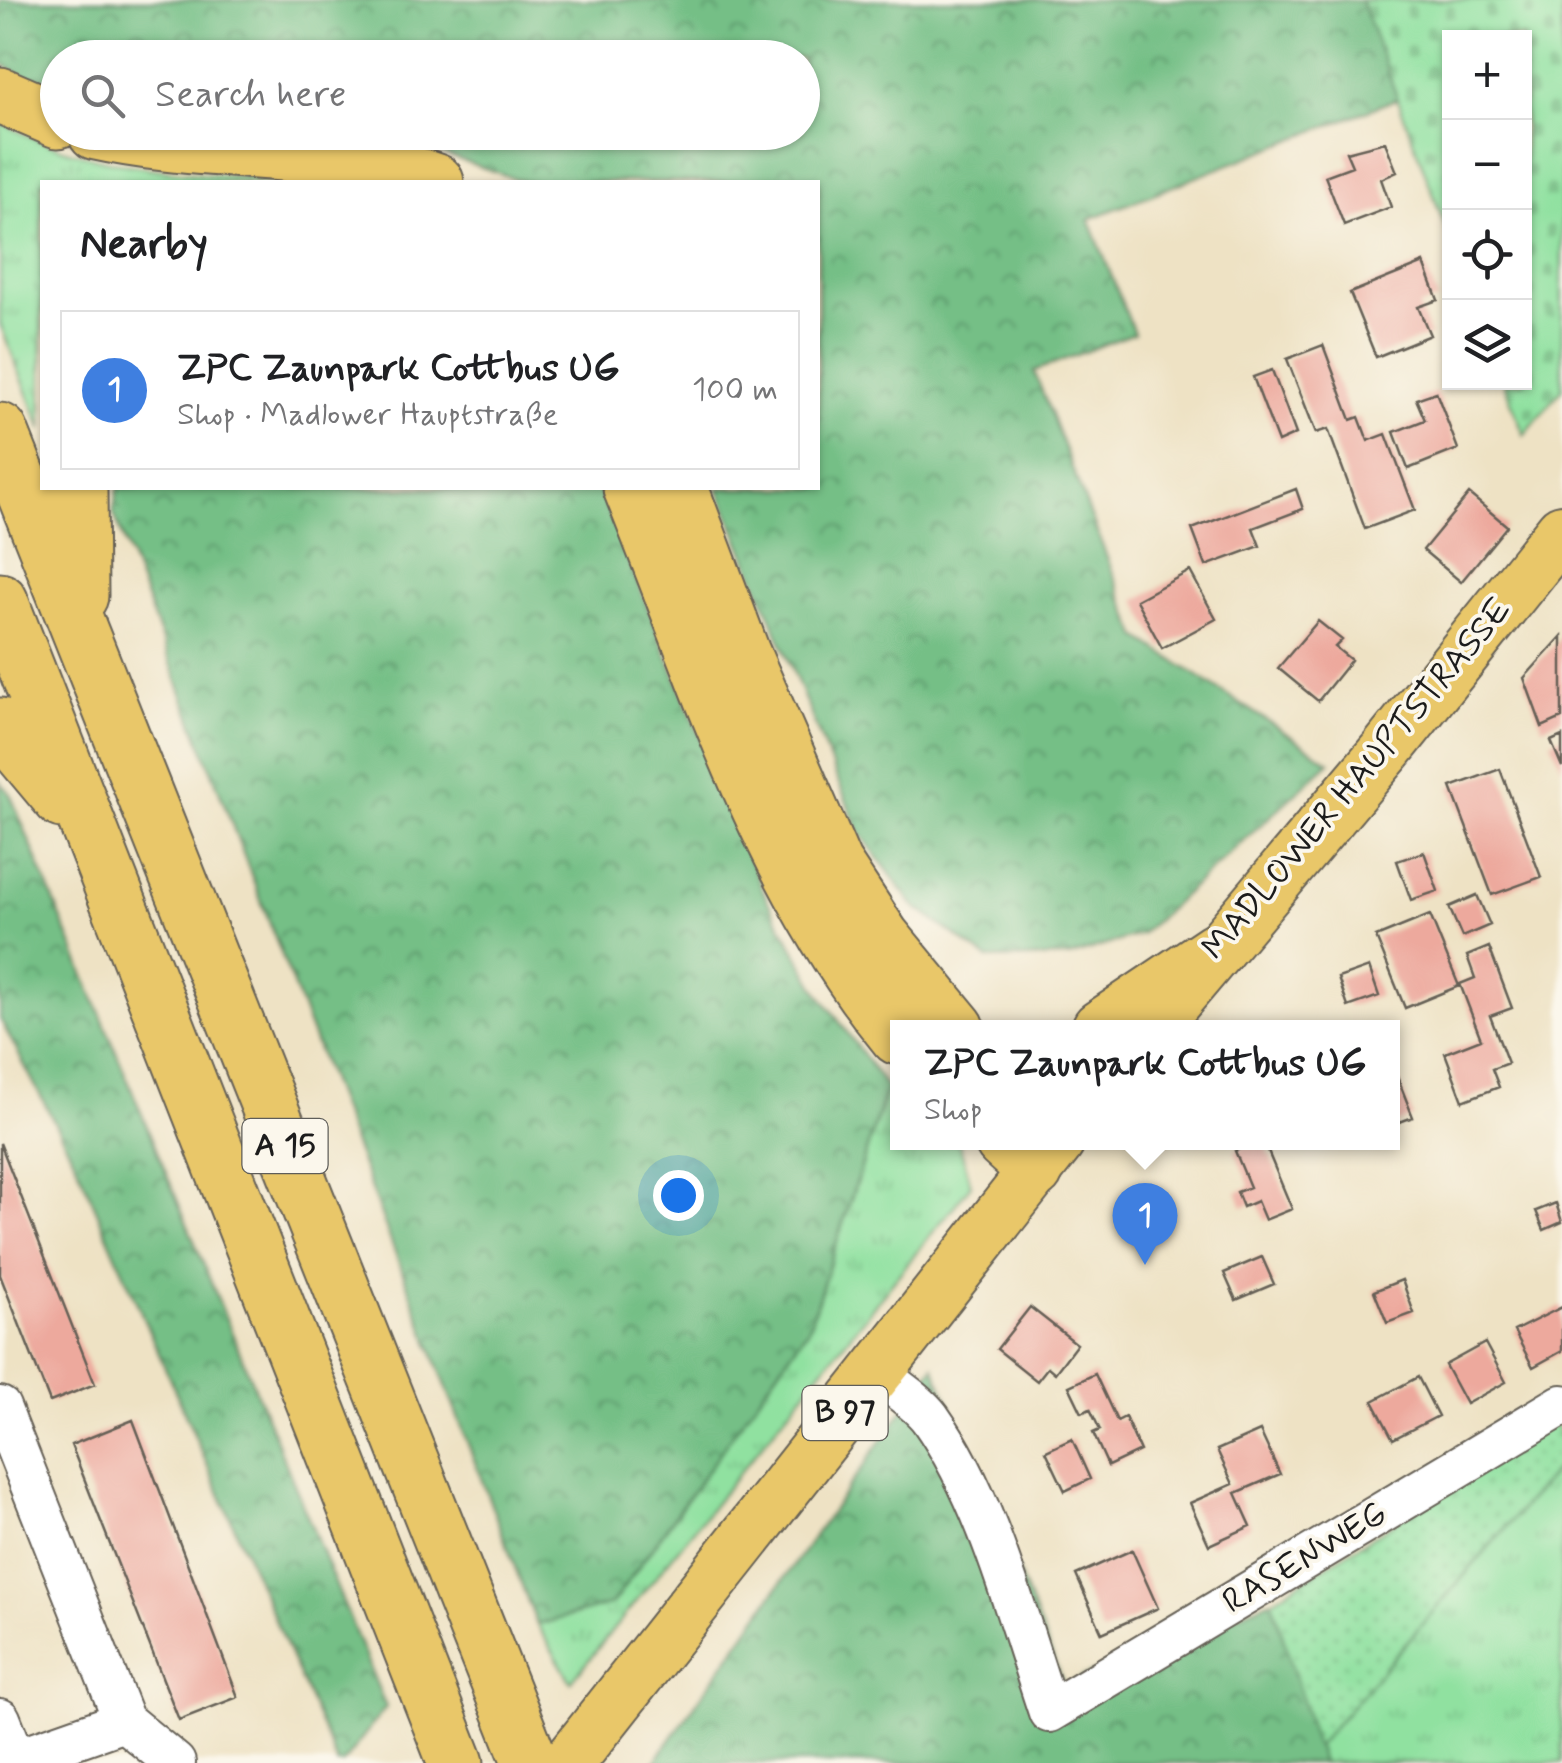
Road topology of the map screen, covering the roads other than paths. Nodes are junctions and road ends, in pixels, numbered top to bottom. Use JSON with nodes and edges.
{"nodes":[{"id":1,"x":0,"y":95,"type":"edge"},
{"id":2,"x":40,"y":112,"type":"edge"},
{"id":3,"x":220,"y":150,"type":"edge"},
{"id":4,"x":427,"y":180,"type":"edge"},
{"id":5,"x":0,"y":432,"type":"edge"},
{"id":6,"x":79,"y":490,"type":"edge"},
{"id":7,"x":632,"y":490,"type":"edge"},
{"id":8,"x":681,"y":490,"type":"edge"},
{"id":9,"x":1562,"y":530,"type":"edge"},
{"id":10,"x":0,"y":601,"type":"edge"},
{"id":11,"x":81,"y":634,"type":"junction"},
{"id":12,"x":0,"y":726,"type":"edge"},
{"id":13,"x":94,"y":839,"type":"junction"},
{"id":14,"x":1216,"y":950,"type":"junction"},
{"id":15,"x":950,"y":1020,"type":"edge"},
{"id":16,"x":1112,"y":1020,"type":"edge"},
{"id":17,"x":1159,"y":1020,"type":"edge"},
{"id":18,"x":890,"y":1027,"type":"edge"},
{"id":19,"x":1032,"y":1152,"type":"edge"},
{"id":20,"x":877,"y":1373,"type":"junction"},
{"id":21,"x":1562,"y":1404,"type":"edge"},
{"id":22,"x":0,"y":1407,"type":"edge"},
{"id":23,"x":0,"y":1720,"type":"edge"},
{"id":24,"x":124,"y":1720,"type":"junction"},
{"id":25,"x":175,"y":1763,"type":"edge"},
{"id":26,"x":456,"y":1763,"type":"edge"},
{"id":27,"x":531,"y":1763,"type":"edge"},
{"id":28,"x":568,"y":1763,"type":"edge"}],
"edges":[{"from":1,"to":2,"type":"highway"},
{"from":3,"to":4,"type":"highway"},
{"from":5,"to":11,"type":"highway","number":"A 15"},
{"from":6,"to":11,"type":"highway"},
{"from":7,"to":18,"type":"highway"},
{"from":8,"to":15,"type":"highway"},
{"from":9,"to":14,"type":"main road","name":"MADLOWER HAUPTSTRASSE"},
{"from":10,"to":13,"type":"highway","number":"A 15"},
{"from":11,"to":27,"type":"highway","number":"A 15"},
{"from":12,"to":13,"type":"highway"},
{"from":13,"to":26,"type":"highway","number":"A 15"},
{"from":14,"to":16,"type":"highway"},
{"from":14,"to":17,"type":"main road","name":"MADLOWER HAUPTSTRASSE"},
{"from":19,"to":20,"type":"main road","number":"B 97"},
{"from":20,"to":21,"type":"street","name":"RASENWEG"},
{"from":20,"to":28,"type":"main road","number":"B 97"},
{"from":22,"to":24,"type":"street"},
{"from":23,"to":24,"type":"street"},
{"from":24,"to":25,"type":"street"}]}
